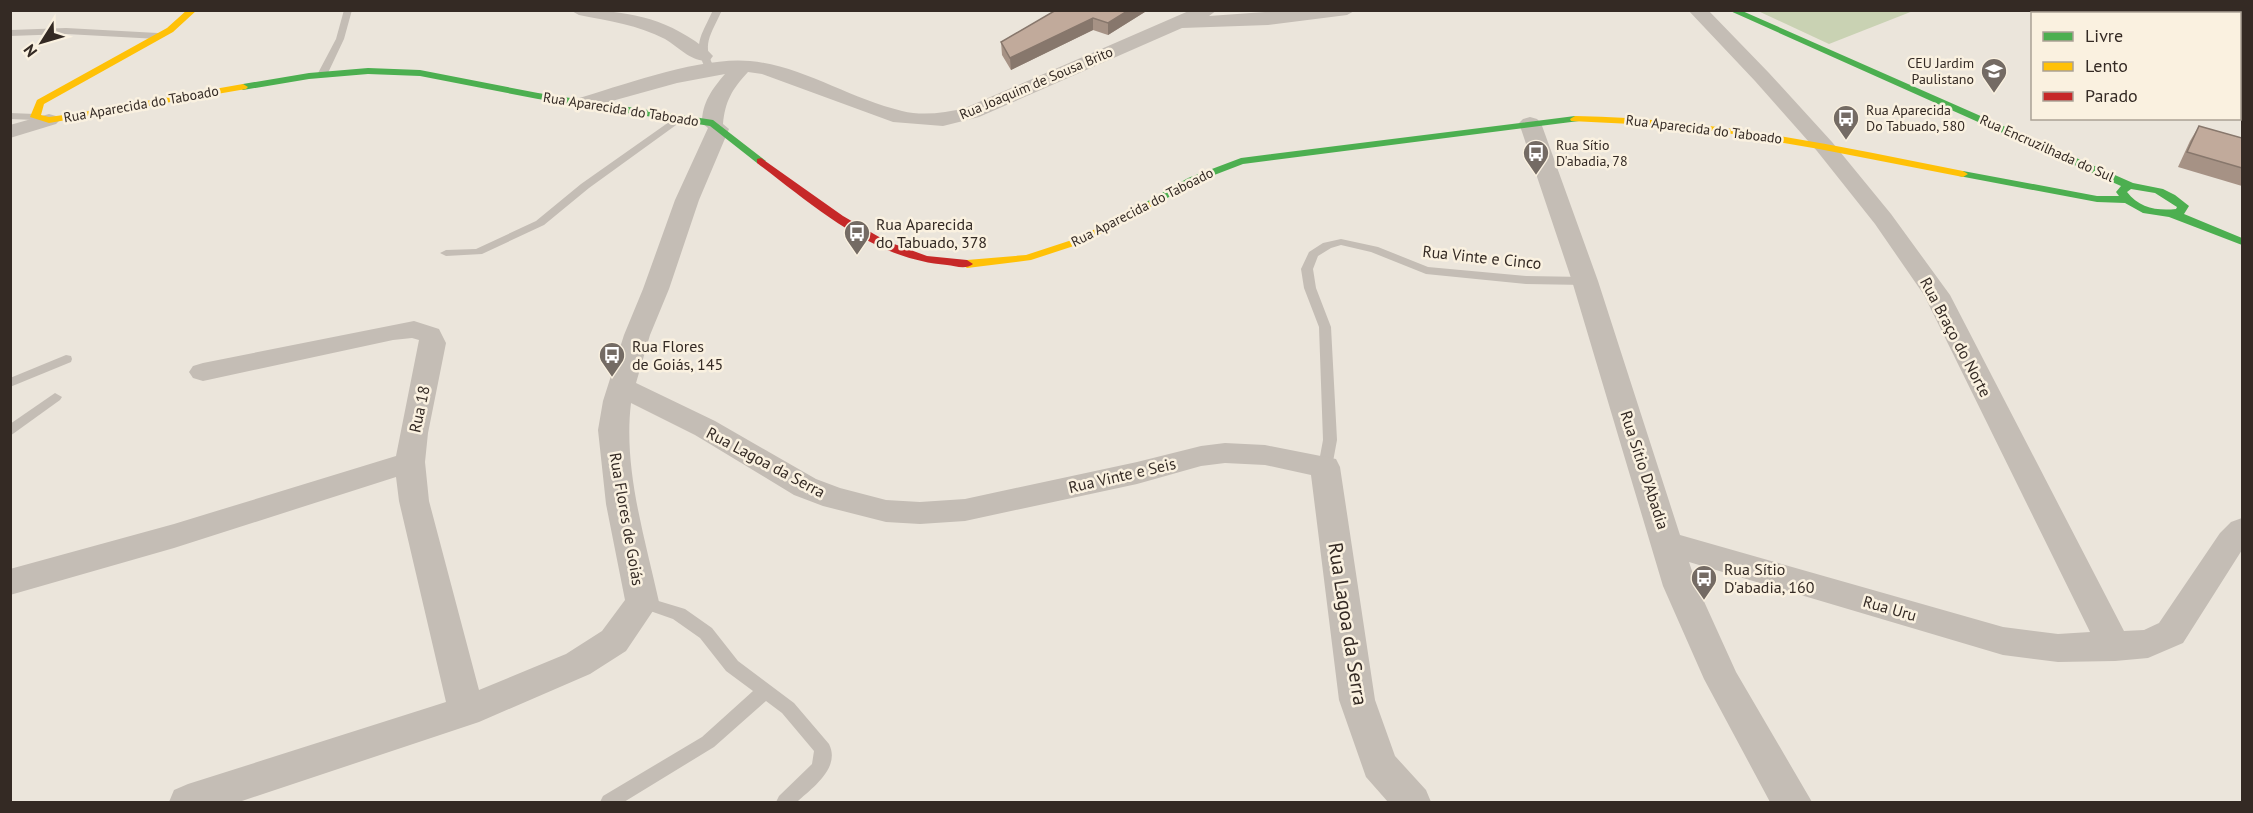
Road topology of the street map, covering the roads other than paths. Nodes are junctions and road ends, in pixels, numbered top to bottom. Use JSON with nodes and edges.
{"nodes":[{"id":1,"x":193,"y":10,"type":"edge"},
{"id":2,"x":348,"y":10,"type":"edge"},
{"id":3,"x":579,"y":10,"type":"edge"},
{"id":4,"x":718,"y":10,"type":"edge"},
{"id":5,"x":1208,"y":10,"type":"edge"},
{"id":6,"x":1347,"y":10,"type":"edge"},
{"id":7,"x":1697,"y":10,"type":"edge"},
{"id":8,"x":1732,"y":10,"type":"edge"},
{"id":9,"x":1176,"y":24,"type":"junction"},
{"id":10,"x":10,"y":33,"type":"edge"},
{"id":11,"x":158,"y":36,"type":"junction"},
{"id":12,"x":707,"y":63,"type":"junction"},
{"id":13,"x":743,"y":66,"type":"junction"},
{"id":14,"x":322,"y":75,"type":"junction"},
{"id":15,"x":583,"y":104,"type":"junction"},
{"id":16,"x":10,"y":116,"type":"edge"},
{"id":17,"x":679,"y":118,"type":"junction"},
{"id":18,"x":42,"y":119,"type":"junction"},
{"id":19,"x":1530,"y":123,"type":"junction"},
{"id":20,"x":715,"y":126,"type":"junction"},
{"id":21,"x":10,"y":132,"type":"edge"},
{"id":22,"x":1827,"y":147,"type":"junction"},
{"id":23,"x":2131,"y":186,"type":"junction"},
{"id":24,"x":2127,"y":200,"type":"junction"},
{"id":25,"x":2178,"y":210,"type":"junction"},
{"id":26,"x":2242,"y":228,"type":"edge"},
{"id":27,"x":2242,"y":242,"type":"edge"},
{"id":28,"x":446,"y":253,"type":"dead end"},
{"id":29,"x":1585,"y":281,"type":"junction"},
{"id":30,"x":66,"y":359,"type":"dead end"},
{"id":31,"x":203,"y":372,"type":"dead end"},
{"id":32,"x":10,"y":383,"type":"edge"},
{"id":33,"x":621,"y":387,"type":"junction"},
{"id":34,"x":55,"y":397,"type":"dead end"},
{"id":35,"x":10,"y":431,"type":"edge"},
{"id":36,"x":410,"y":462,"type":"junction"},
{"id":37,"x":1325,"y":467,"type":"junction"},
{"id":38,"x":920,"y":513,"type":"joint"},
{"id":39,"x":2242,"y":530,"type":"edge"},
{"id":40,"x":1668,"y":544,"type":"junction"},
{"id":41,"x":10,"y":582,"type":"edge"},
{"id":42,"x":642,"y":602,"type":"junction"},
{"id":43,"x":2115,"y":647,"type":"junction"},
{"id":44,"x":765,"y":691,"type":"junction"},
{"id":45,"x":466,"y":711,"type":"junction"},
{"id":46,"x":188,"y":802,"type":"edge"},
{"id":47,"x":609,"y":802,"type":"edge"},
{"id":48,"x":785,"y":802,"type":"edge"},
{"id":49,"x":1412,"y":802,"type":"edge"},
{"id":50,"x":1793,"y":802,"type":"edge"}],
"edges":[{"from":1,"to":11,"type":"street","name":"Rua Aparecida do Taboado"},
{"from":2,"to":14,"type":"lane"},
{"from":3,"to":12,"type":"street"},
{"from":4,"to":12,"type":"lane"},
{"from":5,"to":9,"type":"street","name":"Rua Joaquim de Sousa Brito"},
{"from":6,"to":9,"type":"street"},
{"from":7,"to":22,"type":"street","name":"Rua Braço do Norte"},
{"from":8,"to":23,"type":"street","name":"Rua Encruzilhada do Sul"},
{"from":9,"to":13,"type":"street","name":"Rua Joaquim de Sousa Brito"},
{"from":10,"to":11,"type":"lane"},
{"from":11,"to":18,"type":"street","name":"Rua Aparecida do Taboado"},
{"from":12,"to":13,"type":"street","name":"Rua Joaquim de Sousa Brito"},
{"from":12,"to":15,"type":"street","name":"Rua Joaquim de Sousa Brito"},
{"from":13,"to":20,"type":"street","name":"Rua Flores de Goiás"},
{"from":14,"to":15,"type":"street","name":"Rua Aparecida do Taboado"},
{"from":14,"to":18,"type":"street","name":"Rua Aparecida do Taboado"},
{"from":15,"to":17,"type":"street","name":"Rua Aparecida do Taboado"},
{"from":16,"to":18,"type":"lane"},
{"from":17,"to":20,"type":"street","name":"Rua Aparecida do Taboado"},
{"from":17,"to":28,"type":"lane"},
{"from":18,"to":21,"type":"street"},
{"from":19,"to":20,"type":"street","name":"Rua Aparecida do Taboado"},
{"from":19,"to":22,"type":"street","name":"Rua Aparecida do Taboado"},
{"from":19,"to":29,"type":"street","name":"Rua Sítio D'Abadia"},
{"from":20,"to":33,"type":"street","name":"Rua Flores de Goiás"},
{"from":22,"to":24,"type":"street","name":"Rua Aparecida do Taboado"},
{"from":22,"to":43,"type":"street","name":"Rua Braço do Norte"},
{"from":23,"to":24,"type":"street"},
{"from":23,"to":25,"type":"street","name":"Rua Encruzilhada do Sul"},
{"from":24,"to":25,"type":"street"},
{"from":25,"to":26,"type":"street"},
{"from":25,"to":27,"type":"street"},
{"from":29,"to":37,"type":"lane","name":"Rua Vinte e Cinco"},
{"from":29,"to":40,"type":"street","name":"Rua Sítio D'Abadia"},
{"from":30,"to":32,"type":"lane"},
{"from":31,"to":36,"type":"street","name":"Rua 18"},
{"from":33,"to":38,"type":"street","name":"Rua Lagoa da Serra"},
{"from":33,"to":42,"type":"street","name":"Rua Flores de Goiás"},
{"from":34,"to":35,"type":"lane"},
{"from":36,"to":41,"type":"street"},
{"from":36,"to":45,"type":"street","name":"Rua 18"},
{"from":37,"to":38,"type":"street","name":"Rua Vinte e Seis"},
{"from":37,"to":49,"type":"street","name":"Rua Lagoa da Serra"},
{"from":39,"to":43,"type":"street","name":"Rua Uru"},
{"from":40,"to":43,"type":"street","name":"Rua Uru"},
{"from":40,"to":50,"type":"street","name":"Rua Sítio D'Abadia"},
{"from":42,"to":44,"type":"lane"},
{"from":42,"to":45,"type":"street","name":"Rua Flores de Goiás"},
{"from":44,"to":47,"type":"lane"},
{"from":44,"to":48,"type":"lane"},
{"from":45,"to":46,"type":"street","name":"Rua Flores de Goiás"}]}
